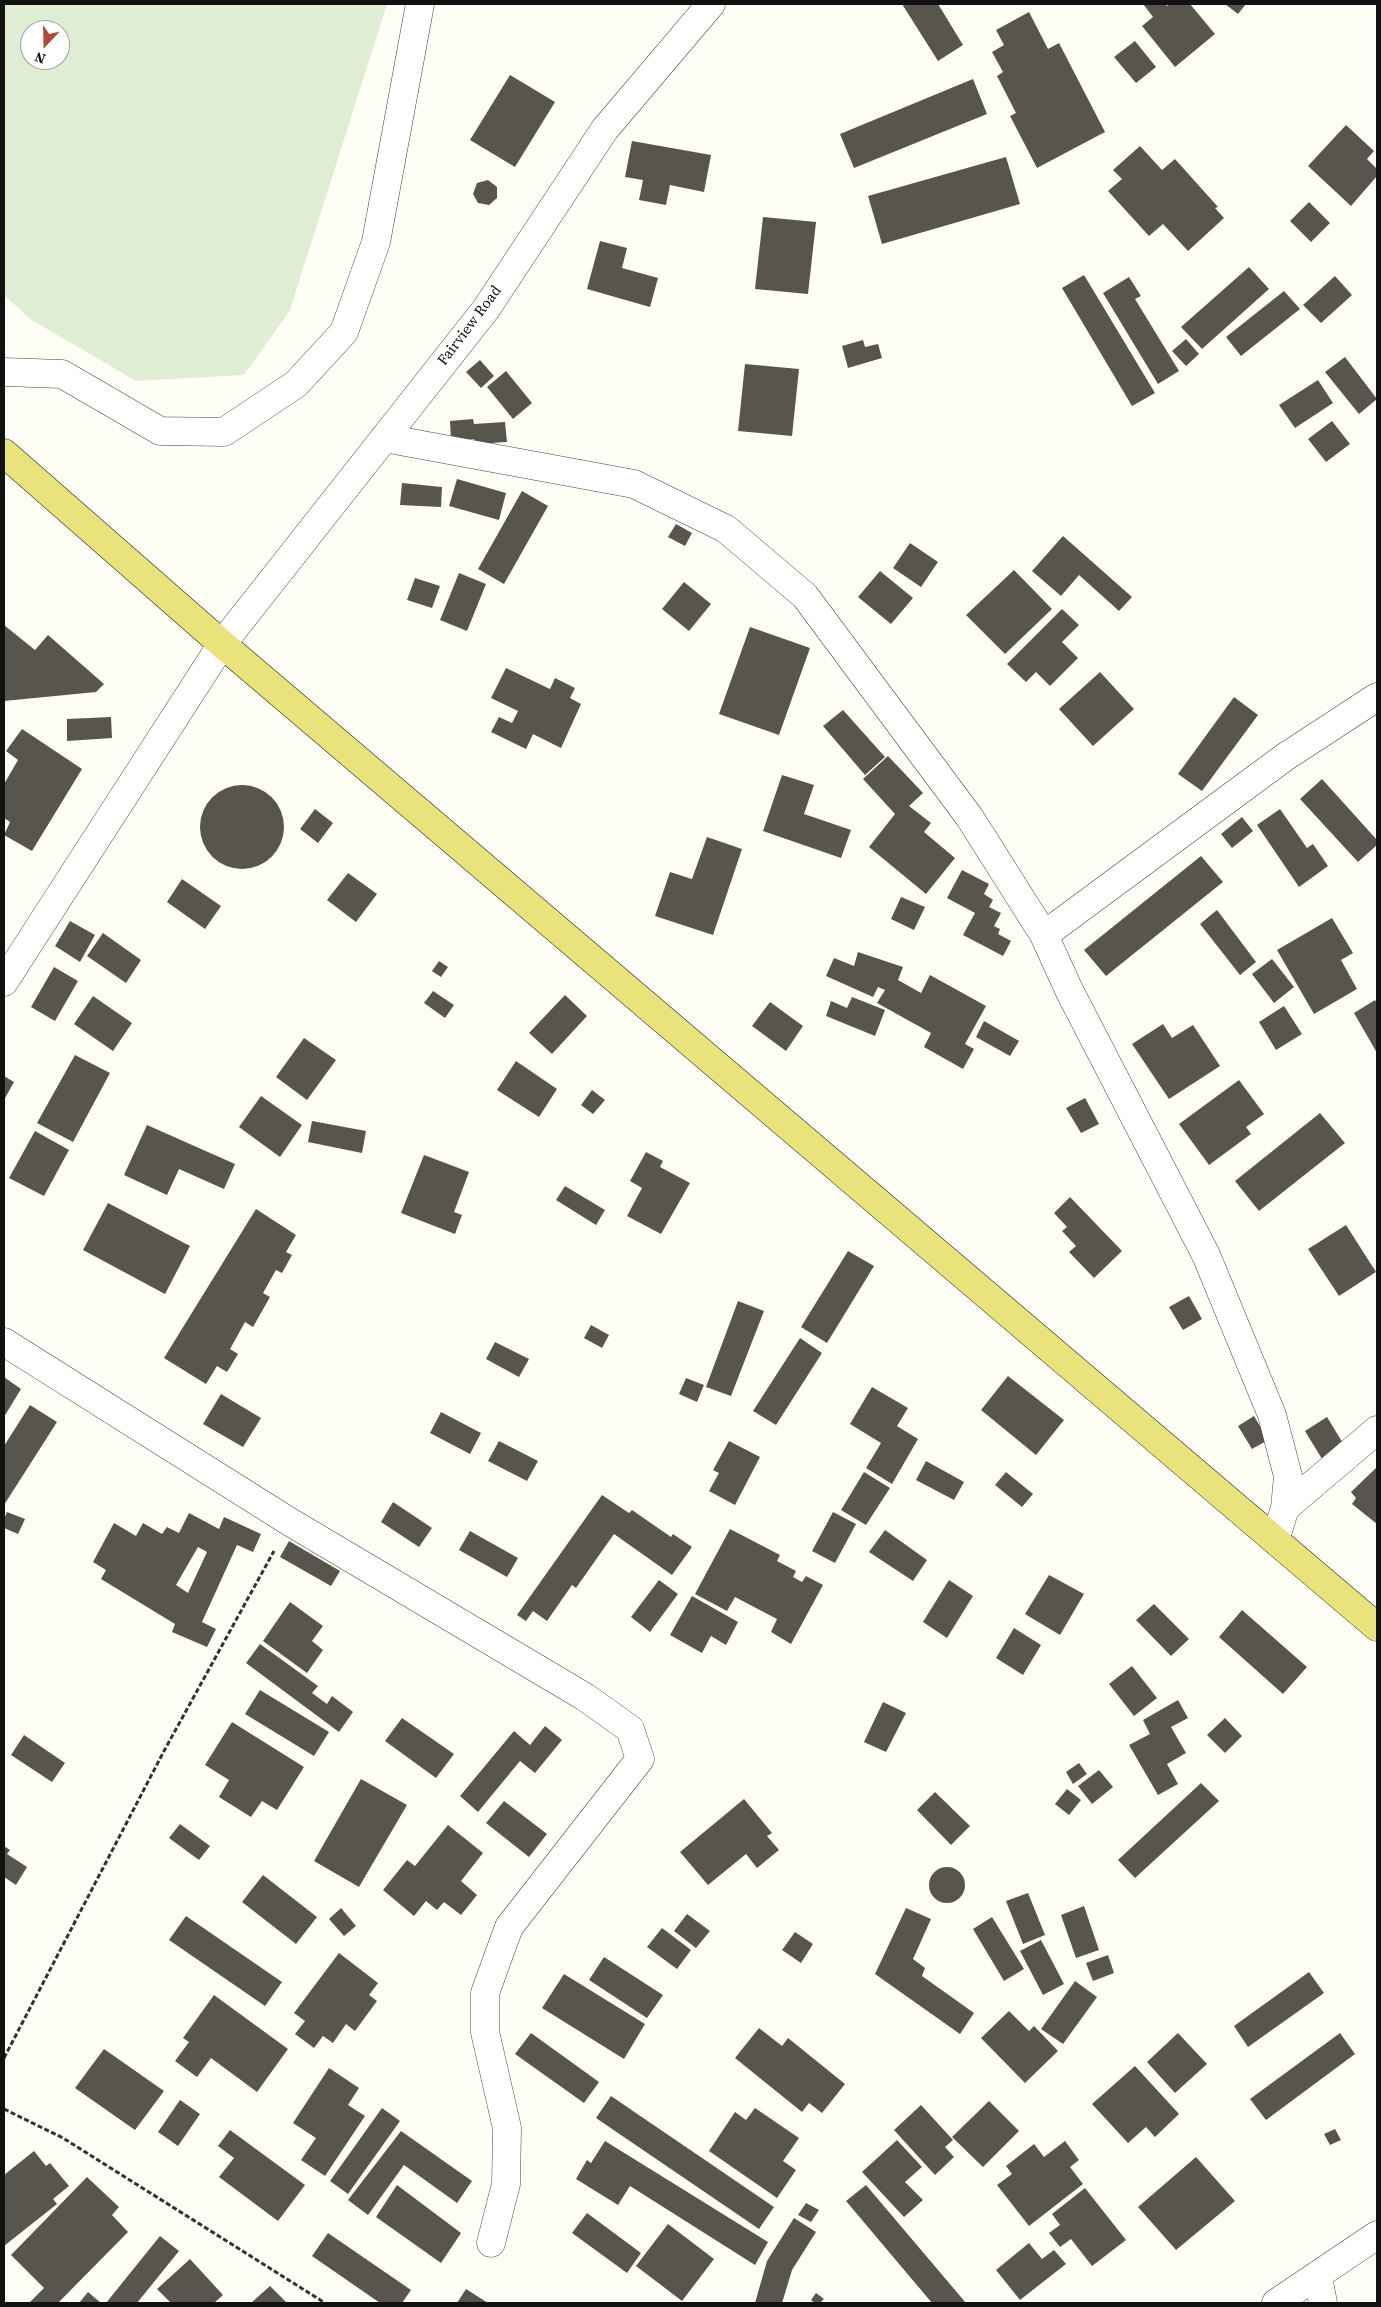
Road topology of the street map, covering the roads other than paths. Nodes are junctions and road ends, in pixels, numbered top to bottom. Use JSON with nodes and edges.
{"nodes":[{"id":1,"x":420,"y":4,"type":"edge"},
{"id":2,"x":711,"y":4,"type":"edge"},
{"id":3,"x":4,"y":372,"type":"edge"},
{"id":4,"x":384,"y":438,"type":"junction"},
{"id":5,"x":4,"y":453,"type":"edge"},
{"id":6,"x":222,"y":644,"type":"junction"},
{"id":7,"x":1377,"y":697,"type":"edge"},
{"id":8,"x":1044,"y":934,"type":"junction"},
{"id":9,"x":4,"y":982,"type":"edge"},
{"id":10,"x":4,"y":1342,"type":"edge"},
{"id":11,"x":1377,"y":1430,"type":"edge"},
{"id":12,"x":1285,"y":1508,"type":"junction"},
{"id":13,"x":1275,"y":1540,"type":"junction"},
{"id":14,"x":1377,"y":1627,"type":"edge"},
{"id":15,"x":1377,"y":2235,"type":"edge"},
{"id":16,"x":491,"y":2243,"type":"dead end"},
{"id":17,"x":1318,"y":2277,"type":"junction"},
{"id":18,"x":1276,"y":2303,"type":"edge"},
{"id":19,"x":1323,"y":2303,"type":"edge"}],
"edges":[{"from":1,"to":3,"type":"street"},
{"from":2,"to":4,"type":"street","name":"Fairview Road"},
{"from":4,"to":6,"type":"street","name":"Fairview Road"},
{"from":4,"to":8,"type":"street"},
{"from":5,"to":6,"type":"main road"},
{"from":6,"to":9,"type":"street","name":"Fairview Road"},
{"from":6,"to":13,"type":"main road"},
{"from":7,"to":8,"type":"street"},
{"from":8,"to":12,"type":"street"},
{"from":10,"to":16,"type":"street"},
{"from":11,"to":12,"type":"street"},
{"from":12,"to":13,"type":"street"},
{"from":13,"to":14,"type":"main road"},
{"from":15,"to":17,"type":"street"},
{"from":17,"to":18,"type":"street"},
{"from":17,"to":19,"type":"street"}]}
